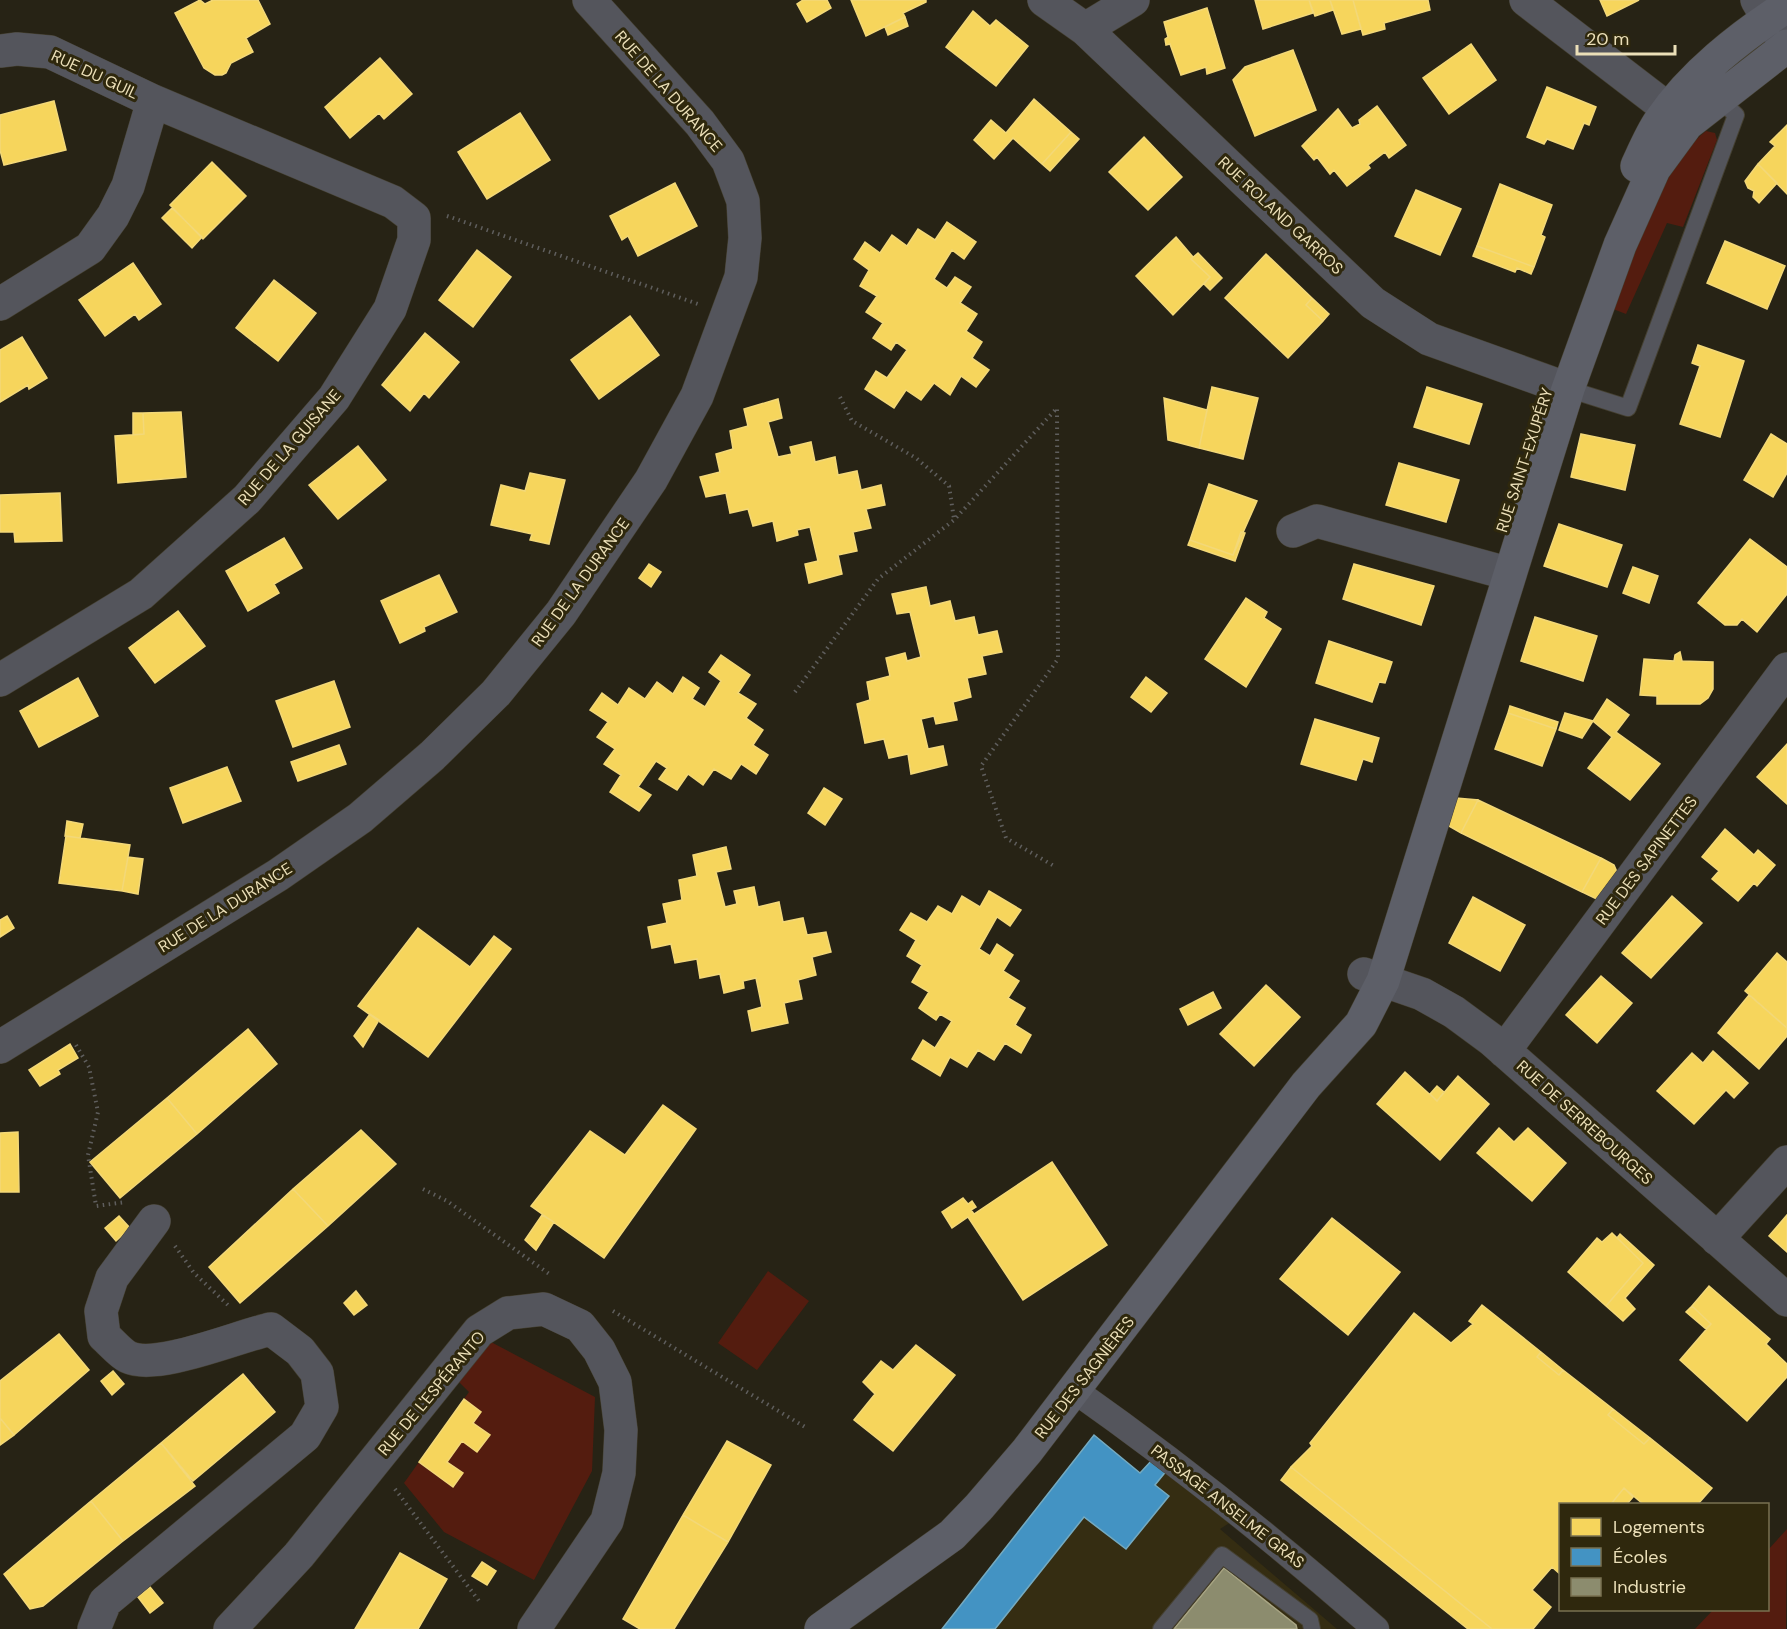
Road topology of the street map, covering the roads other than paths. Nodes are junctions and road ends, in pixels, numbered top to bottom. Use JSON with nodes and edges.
{"nodes":[{"id":1,"x":589,"y":0,"type":"edge"},
{"id":2,"x":1044,"y":0,"type":"edge"},
{"id":3,"x":1133,"y":0,"type":"edge"},
{"id":4,"x":1526,"y":0,"type":"edge"},
{"id":5,"x":1777,"y":23,"type":"edge"},
{"id":6,"x":1085,"y":29,"type":"junction"},
{"id":7,"x":0,"y":51,"type":"edge"},
{"id":8,"x":153,"y":101,"type":"junction"},
{"id":9,"x":1711,"y":105,"type":"junction"},
{"id":10,"x":1668,"y":110,"type":"junction"},
{"id":11,"x":0,"y":304,"type":"edge"},
{"id":12,"x":1558,"y":386,"type":"junction"},
{"id":13,"x":1293,"y":531,"type":"dead end"},
{"id":14,"x":1499,"y":571,"type":"junction"},
{"id":15,"x":1787,"y":669,"type":"edge"},
{"id":16,"x":0,"y":680,"type":"edge"},
{"id":17,"x":1373,"y":977,"type":"junction"},
{"id":18,"x":0,"y":1047,"type":"edge"},
{"id":19,"x":1504,"y":1051,"type":"junction"},
{"id":20,"x":1787,"y":1162,"type":"edge"},
{"id":21,"x":161,"y":1230,"type":"road end"},
{"id":22,"x":1717,"y":1239,"type":"junction"},
{"id":23,"x":1787,"y":1300,"type":"edge"},
{"id":24,"x":1074,"y":1390,"type":"junction"},
{"id":25,"x":94,"y":1629,"type":"edge"},
{"id":26,"x":230,"y":1629,"type":"edge"},
{"id":27,"x":534,"y":1629,"type":"edge"},
{"id":28,"x":821,"y":1629,"type":"edge"},
{"id":29,"x":1161,"y":1629,"type":"edge"},
{"id":30,"x":1312,"y":1629,"type":"edge"},
{"id":31,"x":1376,"y":1629,"type":"edge"}],
"edges":[{"from":1,"to":18,"type":"street","name":"RUE DE LA DURANCE"},
{"from":2,"to":6,"type":"street","name":"RUE ROLAND GARROS"},
{"from":3,"to":6,"type":"street"},
{"from":4,"to":10,"type":"street"},
{"from":5,"to":9,"type":"main road","name":"RUE SAINT-EXUPÉRY"},
{"from":5,"to":10,"type":"main road","name":"RUE SAINT-EXUPÉRY"},
{"from":6,"to":12,"type":"street","name":"RUE ROLAND GARROS"},
{"from":7,"to":8,"type":"street","name":"RUE DU GUIL"},
{"from":8,"to":11,"type":"street"},
{"from":8,"to":16,"type":"street","name":"RUE DE LA GUISANE"},
{"from":9,"to":10,"type":"street"},
{"from":9,"to":12,"type":"main road","name":"RUE SAINT-EXUPÉRY"},
{"from":9,"to":12,"type":"lane"},
{"from":10,"to":12,"type":"main road","name":"RUE SAINT-EXUPÉRY"},
{"from":12,"to":14,"type":"main road","name":"RUE SAINT-EXUPÉRY"},
{"from":13,"to":14,"type":"street"},
{"from":14,"to":17,"type":"main road","name":"RUE SAINT-EXUPÉRY"},
{"from":15,"to":19,"type":"street","name":"RUE DES SAPINETTES"},
{"from":17,"to":19,"type":"street","name":"RUE DE SERREBOURGES"},
{"from":17,"to":24,"type":"main road","name":"RUE DES SAGNIÈRES"},
{"from":19,"to":22,"type":"street","name":"RUE DE SERREBOURGES"},
{"from":20,"to":22,"type":"street"},
{"from":21,"to":25,"type":"street"},
{"from":22,"to":23,"type":"street","name":"RUE DE SERREBOURGES"},
{"from":24,"to":28,"type":"main road","name":"RUE DES SAGNIÈRES"},
{"from":24,"to":31,"type":"street","name":"PASSAGE ANSELME GRAS"},
{"from":26,"to":27,"type":"street","name":"RUE DE L'ESPÉRANTO"},
{"from":29,"to":30,"type":"lane"}]}
